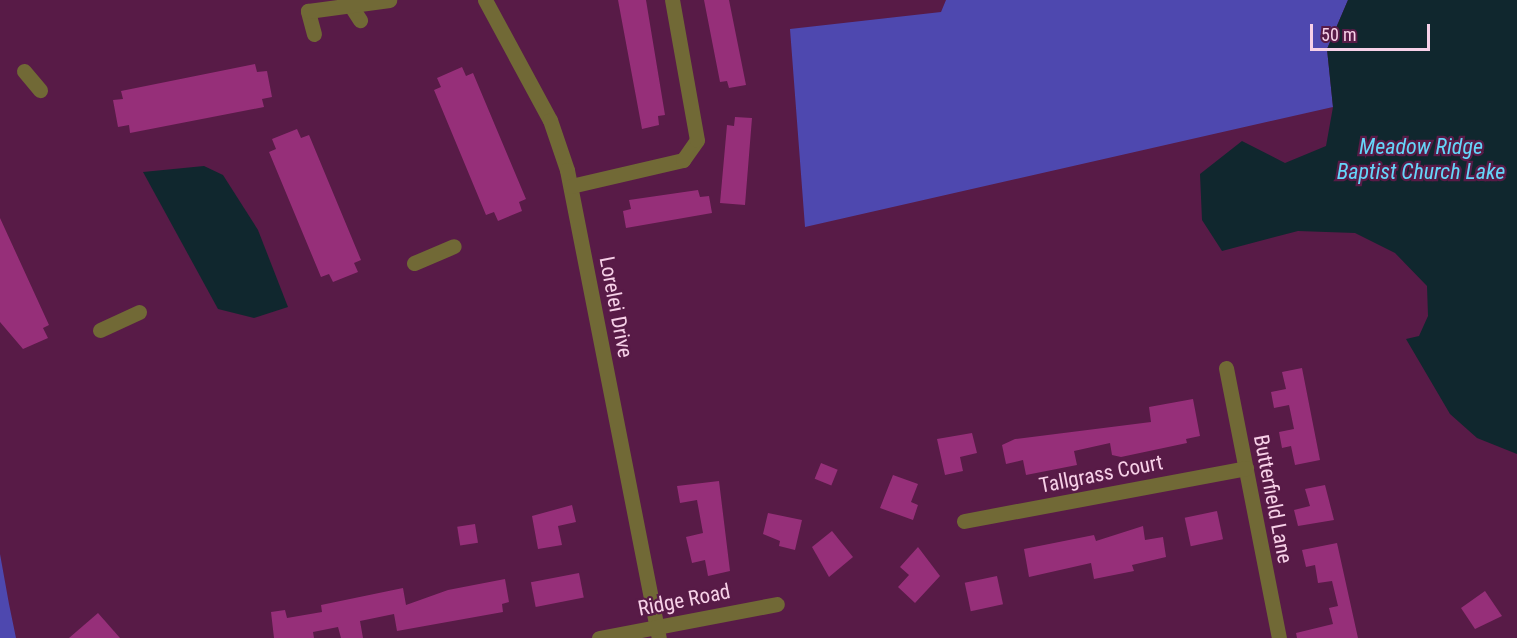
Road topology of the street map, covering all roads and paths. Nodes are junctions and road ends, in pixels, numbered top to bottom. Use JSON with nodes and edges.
{"nodes":[{"id":1,"x":389,"y":0,"type":"edge"},
{"id":2,"x":484,"y":0,"type":"edge"},
{"id":3,"x":672,"y":0,"type":"edge"},
{"id":4,"x":349,"y":1,"type":"edge"},
{"id":5,"x":360,"y":20,"type":"dead end"},
{"id":6,"x":314,"y":34,"type":"dead end"},
{"id":7,"x":24,"y":71,"type":"dead end"},
{"id":8,"x":40,"y":90,"type":"dead end"},
{"id":9,"x":571,"y":186,"type":"junction"},
{"id":10,"x":454,"y":246,"type":"dead end"},
{"id":11,"x":414,"y":263,"type":"dead end"},
{"id":12,"x":139,"y":312,"type":"dead end"},
{"id":13,"x":100,"y":330,"type":"dead end"},
{"id":14,"x":1226,"y":368,"type":"dead end"},
{"id":15,"x":1246,"y":468,"type":"junction"},
{"id":16,"x":964,"y":521,"type":"dead end"},
{"id":17,"x":777,"y":604,"type":"dead end"},
{"id":18,"x":658,"y":632,"type":"edge"},
{"id":19,"x":599,"y":638,"type":"edge"},
{"id":20,"x":1279,"y":638,"type":"edge"}],
"edges":[{"from":1,"to":4,"type":"street"},
{"from":2,"to":9,"type":"street","name":"Lorelei Drive"},
{"from":3,"to":9,"type":"street"},
{"from":4,"to":5,"type":"street"},
{"from":4,"to":6,"type":"street"},
{"from":7,"to":8,"type":"street"},
{"from":9,"to":18,"type":"street","name":"Lorelei Drive"},
{"from":10,"to":11,"type":"street"},
{"from":12,"to":13,"type":"street"},
{"from":14,"to":15,"type":"street","name":"Butterfield Lane"},
{"from":15,"to":16,"type":"street","name":"Tallgrass Court"},
{"from":15,"to":20,"type":"street","name":"Butterfield Lane"},
{"from":17,"to":18,"type":"street","name":"Ridge Road"},
{"from":18,"to":19,"type":"street","name":"Ridge Road"}]}
